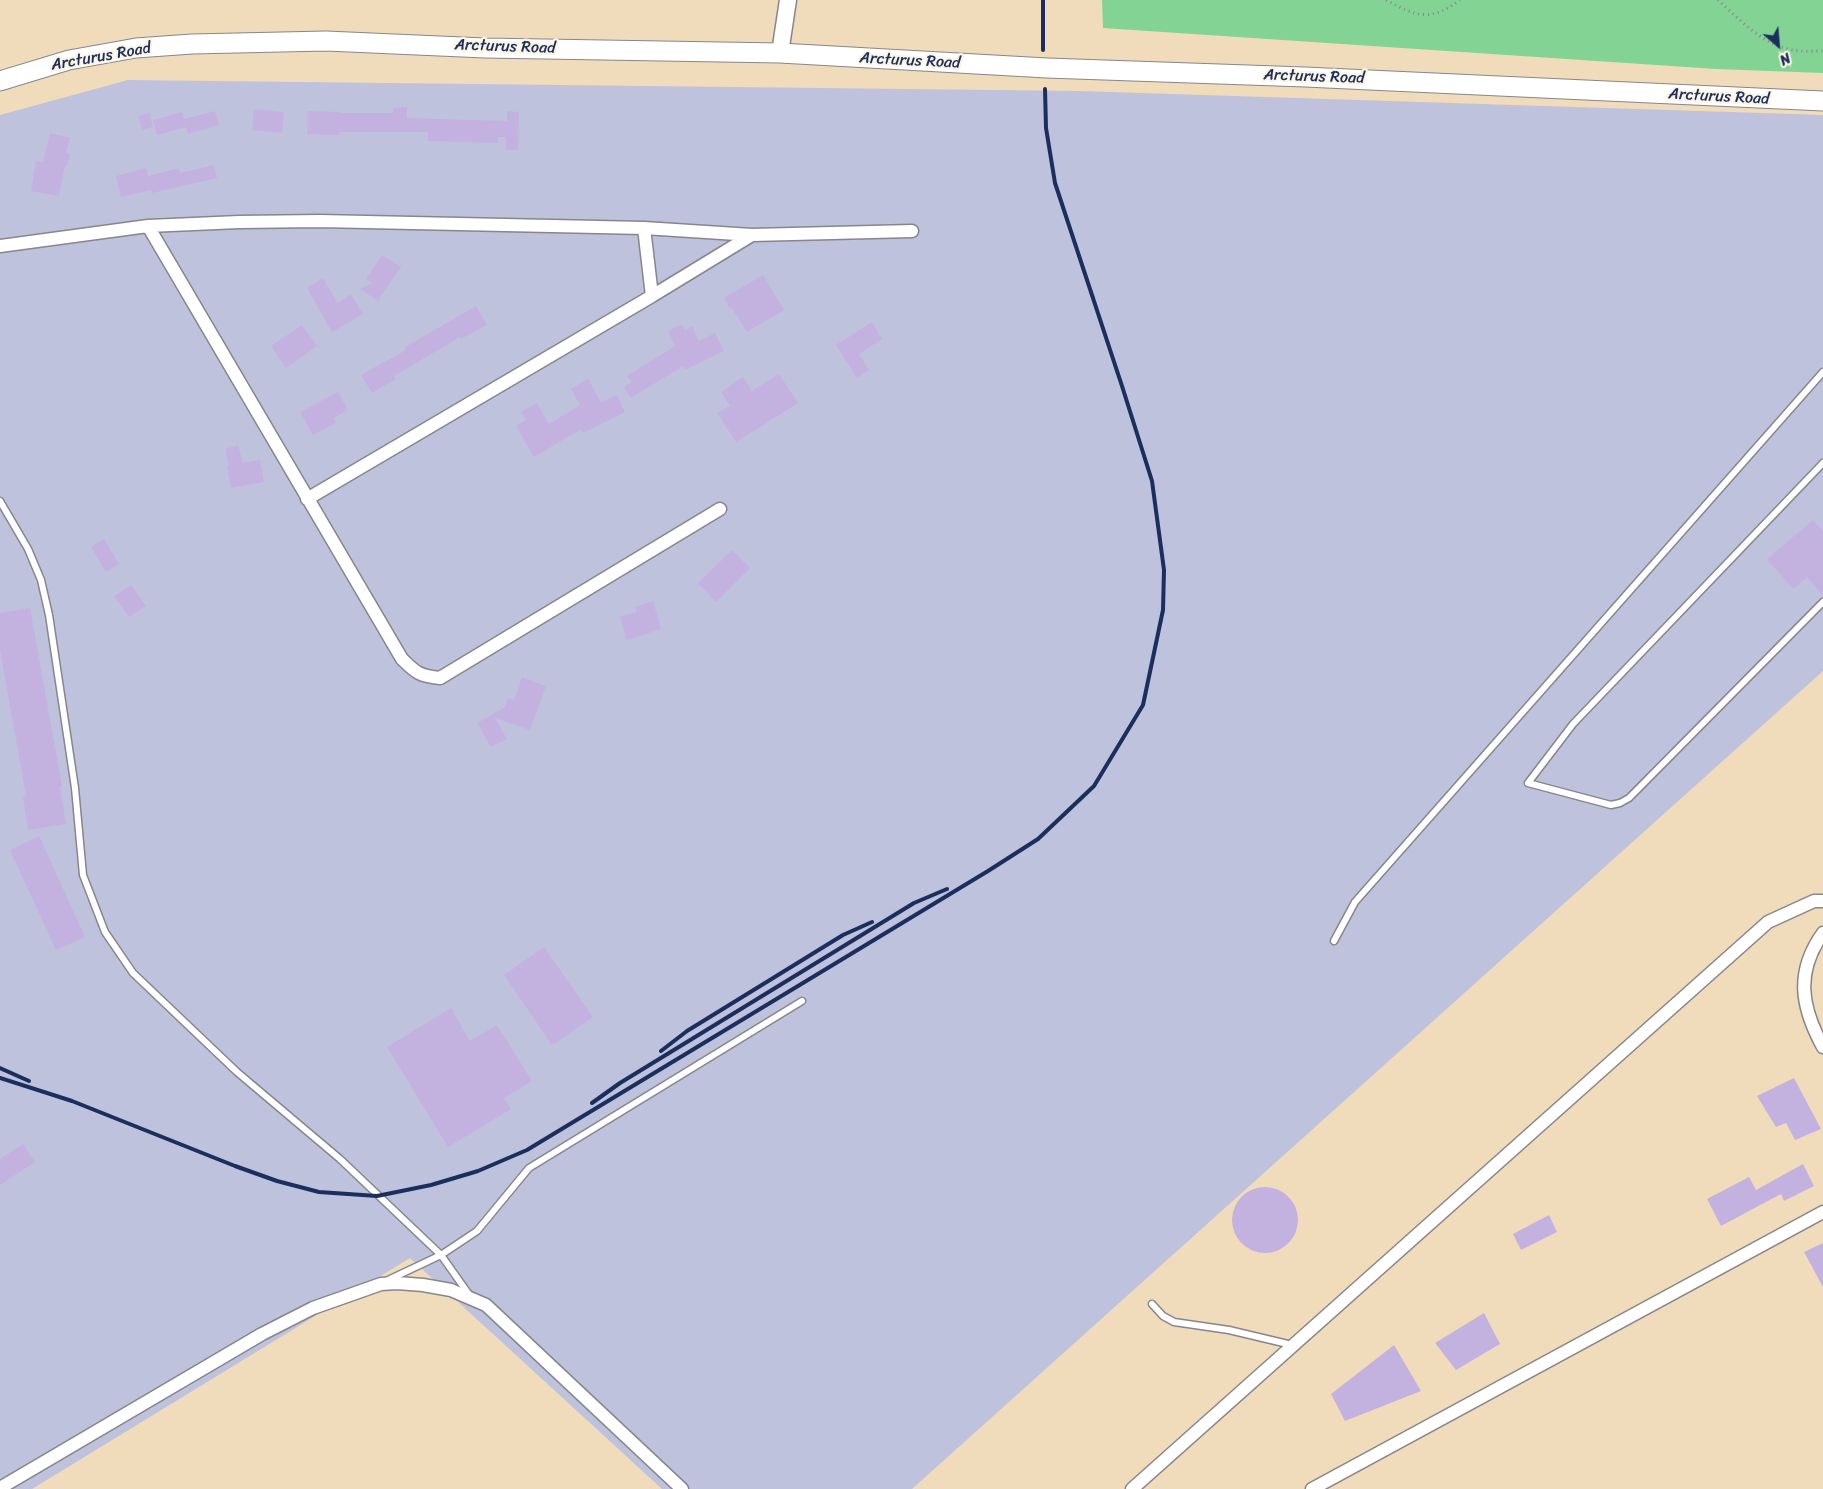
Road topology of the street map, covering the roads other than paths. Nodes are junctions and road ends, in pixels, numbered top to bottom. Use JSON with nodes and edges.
{"nodes":[{"id":1,"x":788,"y":0,"type":"edge"},
{"id":2,"x":780,"y":54,"type":"junction"},
{"id":3,"x":0,"y":81,"type":"edge"},
{"id":4,"x":1823,"y":101,"type":"edge"},
{"id":5,"x":148,"y":226,"type":"junction"},
{"id":6,"x":644,"y":228,"type":"junction"},
{"id":7,"x":912,"y":231,"type":"dead end"},
{"id":8,"x":752,"y":235,"type":"junction"},
{"id":9,"x":0,"y":246,"type":"edge"},
{"id":10,"x":652,"y":296,"type":"junction"},
{"id":11,"x":1823,"y":372,"type":"edge"},
{"id":12,"x":1823,"y":463,"type":"edge"},
{"id":13,"x":307,"y":499,"type":"junction"},
{"id":14,"x":0,"y":501,"type":"edge"},
{"id":15,"x":720,"y":509,"type":"dead end"},
{"id":16,"x":1823,"y":602,"type":"edge"},
{"id":17,"x":1823,"y":900,"type":"edge"},
{"id":18,"x":1823,"y":933,"type":"edge"},
{"id":19,"x":1334,"y":941,"type":"dead end"},
{"id":20,"x":802,"y":1001,"type":"dead end"},
{"id":21,"x":1823,"y":1047,"type":"edge"},
{"id":22,"x":1823,"y":1212,"type":"edge"},
{"id":23,"x":441,"y":1254,"type":"junction"},
{"id":24,"x":380,"y":1284,"type":"junction"},
{"id":25,"x":472,"y":1299,"type":"junction"},
{"id":26,"x":1152,"y":1304,"type":"dead end"},
{"id":27,"x":1292,"y":1345,"type":"junction"},
{"id":28,"x":0,"y":1488,"type":"edge"},
{"id":29,"x":682,"y":1489,"type":"edge"},
{"id":30,"x":1132,"y":1489,"type":"edge"},
{"id":31,"x":1312,"y":1489,"type":"edge"}],
"edges":[{"from":1,"to":2,"type":"street"},
{"from":2,"to":3,"type":"main road","name":"Arcturus Road"},
{"from":2,"to":4,"type":"main road","name":"Arcturus Road"},
{"from":5,"to":6,"type":"street"},
{"from":5,"to":9,"type":"street"},
{"from":5,"to":13,"type":"street"},
{"from":6,"to":8,"type":"street"},
{"from":6,"to":10,"type":"street"},
{"from":7,"to":8,"type":"street"},
{"from":8,"to":10,"type":"street"},
{"from":10,"to":13,"type":"street"},
{"from":11,"to":19,"type":"lane"},
{"from":12,"to":16,"type":"lane"},
{"from":13,"to":15,"type":"street"},
{"from":14,"to":23,"type":"lane"},
{"from":17,"to":27,"type":"street"},
{"from":18,"to":21,"type":"street"},
{"from":20,"to":23,"type":"lane"},
{"from":22,"to":31,"type":"street"},
{"from":23,"to":24,"type":"lane"},
{"from":23,"to":25,"type":"lane"},
{"from":24,"to":25,"type":"street"},
{"from":24,"to":28,"type":"street"},
{"from":25,"to":29,"type":"street"},
{"from":26,"to":27,"type":"lane"},
{"from":27,"to":30,"type":"street"}]}
